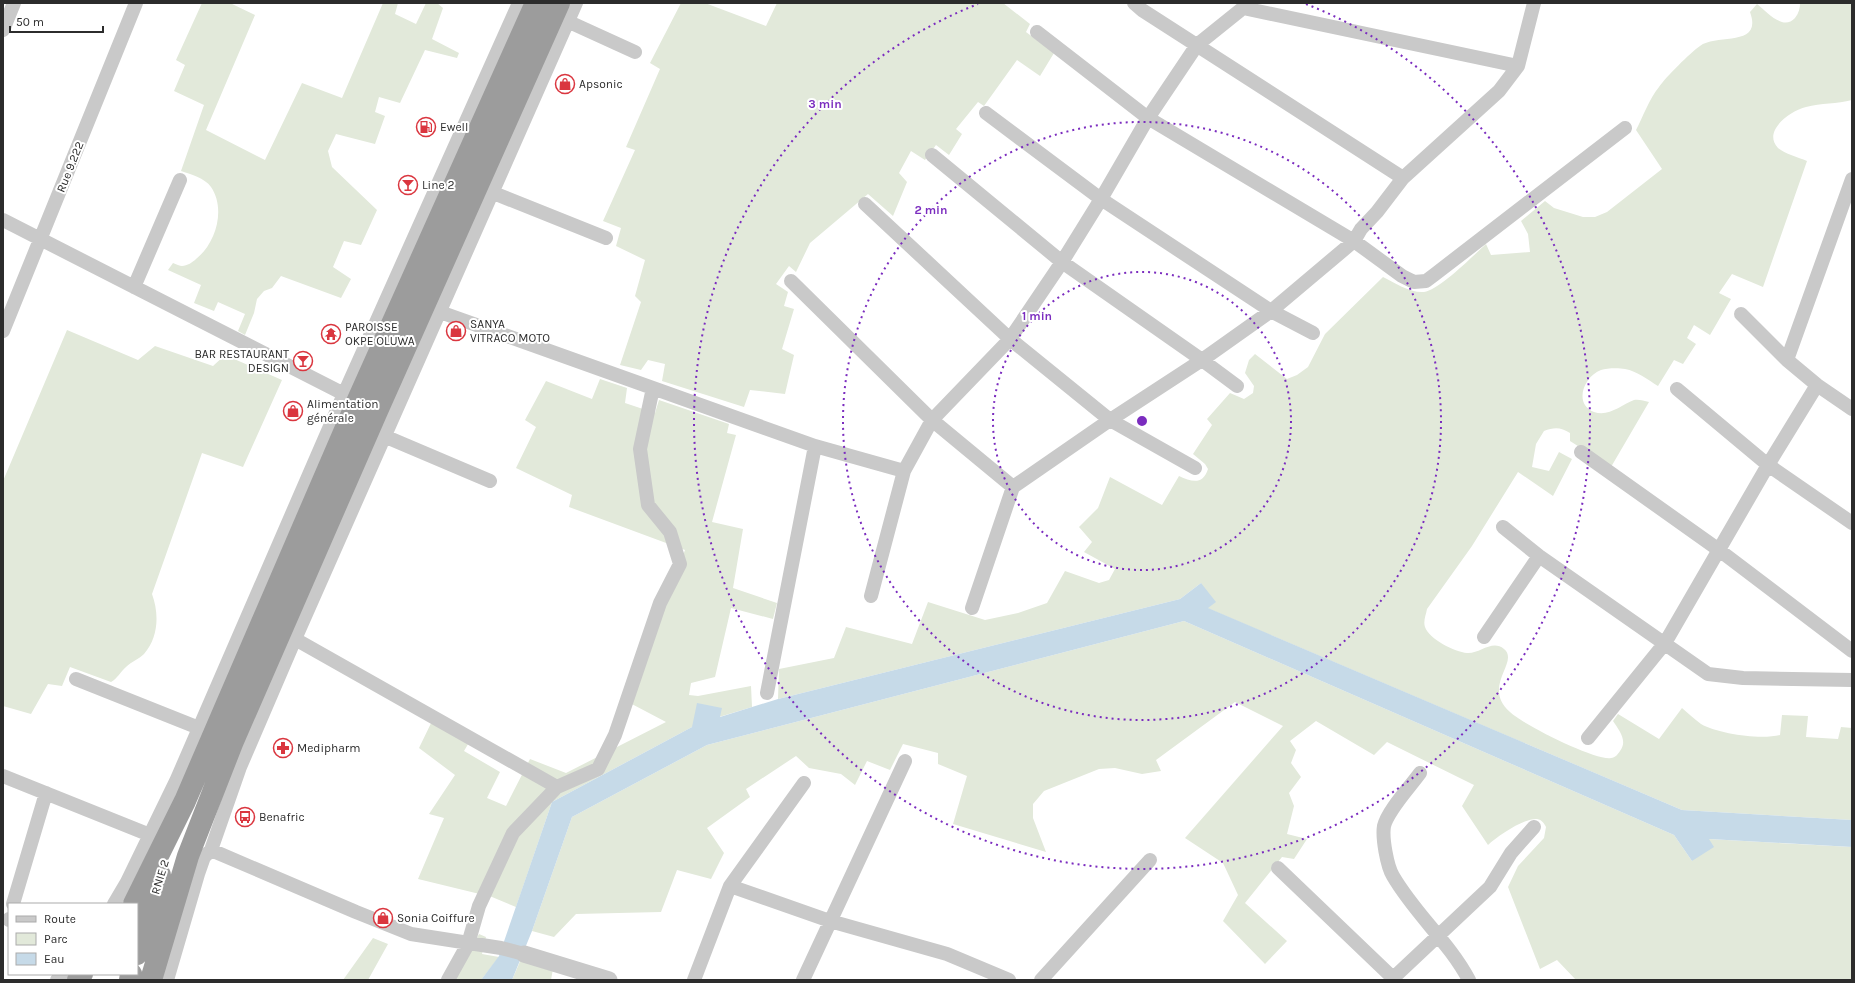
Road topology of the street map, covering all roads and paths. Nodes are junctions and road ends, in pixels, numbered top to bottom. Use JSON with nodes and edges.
{"nodes":[{"id":1,"x":14,"y":3,"type":"edge"},
{"id":2,"x":136,"y":3,"type":"edge"},
{"id":3,"x":576,"y":3,"type":"edge"},
{"id":4,"x":1534,"y":3,"type":"edge"},
{"id":5,"x":521,"y":4,"type":"edge"},
{"id":6,"x":1141,"y":5,"type":"edge"},
{"id":7,"x":563,"y":12,"type":"edge"},
{"id":8,"x":3,"y":30,"type":"edge"},
{"id":9,"x":1037,"y":32,"type":"dead end"},
{"id":10,"x":1197,"y":45,"type":"junction"},
{"id":11,"x":635,"y":52,"type":"dead end"},
{"id":12,"x":1518,"y":66,"type":"junction"},
{"id":13,"x":986,"y":113,"type":"dead end"},
{"id":14,"x":1148,"y":118,"type":"junction"},
{"id":15,"x":1625,"y":128,"type":"dead end"},
{"id":16,"x":932,"y":155,"type":"dead end"},
{"id":17,"x":1403,"y":178,"type":"junction"},
{"id":18,"x":1852,"y":179,"type":"edge"},
{"id":19,"x":180,"y":180,"type":"dead end"},
{"id":20,"x":491,"y":192,"type":"junction"},
{"id":21,"x":1101,"y":199,"type":"junction"},
{"id":22,"x":865,"y":204,"type":"dead end"},
{"id":23,"x":3,"y":220,"type":"edge"},
{"id":24,"x":606,"y":238,"type":"dead end"},
{"id":25,"x":40,"y":239,"type":"junction"},
{"id":26,"x":1354,"y":241,"type":"junction"},
{"id":27,"x":1062,"y":262,"type":"junction"},
{"id":28,"x":791,"y":281,"type":"dead end"},
{"id":29,"x":134,"y":287,"type":"junction"},
{"id":30,"x":1271,"y":311,"type":"junction"},
{"id":31,"x":440,"y":312,"type":"junction"},
{"id":32,"x":1741,"y":314,"type":"dead end"},
{"id":33,"x":3,"y":331,"type":"edge"},
{"id":34,"x":1313,"y":333,"type":"dead end"},
{"id":35,"x":1010,"y":339,"type":"junction"},
{"id":36,"x":1202,"y":360,"type":"junction"},
{"id":37,"x":1787,"y":360,"type":"junction"},
{"id":38,"x":1817,"y":385,"type":"junction"},
{"id":39,"x":1237,"y":386,"type":"dead end"},
{"id":40,"x":653,"y":388,"type":"junction"},
{"id":41,"x":1678,"y":389,"type":"dead end"},
{"id":42,"x":344,"y":394,"type":"junction"},
{"id":43,"x":1852,"y":409,"type":"edge"},
{"id":44,"x":932,"y":420,"type":"junction"},
{"id":45,"x":1110,"y":420,"type":"junction"},
{"id":46,"x":384,"y":436,"type":"junction"},
{"id":47,"x":815,"y":446,"type":"junction"},
{"id":48,"x":1581,"y":452,"type":"dead end"},
{"id":49,"x":1768,"y":465,"type":"junction"},
{"id":50,"x":1195,"y":468,"type":"dead end"},
{"id":51,"x":904,"y":471,"type":"junction"},
{"id":52,"x":490,"y":481,"type":"dead end"},
{"id":53,"x":1013,"y":487,"type":"junction"},
{"id":54,"x":1852,"y":523,"type":"edge"},
{"id":55,"x":1503,"y":527,"type":"dead end"},
{"id":56,"x":1719,"y":550,"type":"junction"},
{"id":57,"x":1539,"y":556,"type":"junction"},
{"id":58,"x":871,"y":596,"type":"dead end"},
{"id":59,"x":972,"y":608,"type":"dead end"},
{"id":60,"x":1484,"y":638,"type":"dead end"},
{"id":61,"x":294,"y":639,"type":"junction"},
{"id":62,"x":1665,"y":643,"type":"junction"},
{"id":63,"x":1852,"y":651,"type":"edge"},
{"id":64,"x":76,"y":679,"type":"dead end"},
{"id":65,"x":1852,"y":680,"type":"edge"},
{"id":66,"x":768,"y":693,"type":"dead end"},
{"id":67,"x":199,"y":728,"type":"junction"},
{"id":68,"x":1588,"y":738,"type":"dead end"},
{"id":69,"x":188,"y":755,"type":"junction"},
{"id":70,"x":905,"y":761,"type":"dead end"},
{"id":71,"x":1420,"y":773,"type":"dead end"},
{"id":72,"x":3,"y":776,"type":"edge"},
{"id":73,"x":804,"y":782,"type":"dead end"},
{"id":74,"x":557,"y":787,"type":"junction"},
{"id":75,"x":46,"y":793,"type":"junction"},
{"id":76,"x":185,"y":800,"type":"junction"},
{"id":77,"x":1534,"y":827,"type":"dead end"},
{"id":78,"x":150,"y":835,"type":"junction"},
{"id":79,"x":211,"y":850,"type":"junction"},
{"id":80,"x":1150,"y":860,"type":"dead end"},
{"id":81,"x":1278,"y":868,"type":"dead end"},
{"id":82,"x":730,"y":886,"type":"junction"},
{"id":83,"x":13,"y":903,"type":"edge"},
{"id":84,"x":115,"y":903,"type":"edge"},
{"id":85,"x":134,"y":903,"type":"edge"},
{"id":86,"x":830,"y":921,"type":"junction"},
{"id":87,"x":1438,"y":936,"type":"junction"},
{"id":88,"x":468,"y":944,"type":"junction"},
{"id":89,"x":138,"y":951,"type":"edge"},
{"id":90,"x":524,"y":954,"type":"joint"},
{"id":91,"x":1392,"y":979,"type":"edge"},
{"id":92,"x":151,"y":980,"type":"edge"},
{"id":93,"x":167,"y":980,"type":"edge"},
{"id":94,"x":448,"y":980,"type":"edge"},
{"id":95,"x":609,"y":980,"type":"edge"},
{"id":96,"x":694,"y":980,"type":"edge"},
{"id":97,"x":803,"y":980,"type":"edge"},
{"id":98,"x":1009,"y":980,"type":"edge"},
{"id":99,"x":1041,"y":980,"type":"edge"},
{"id":100,"x":1469,"y":980,"type":"edge"}],
"edges":[{"from":1,"to":8,"type":"street"},
{"from":2,"to":25,"type":"street","name":"Rue 9.222"},
{"from":3,"to":7,"type":"street"},
{"from":4,"to":12,"type":"street"},
{"from":5,"to":42,"type":"street"},
{"from":5,"to":76,"type":"highway"},
{"from":6,"to":10,"type":"street"},
{"from":7,"to":11,"type":"street"},
{"from":7,"to":20,"type":"street"},
{"from":7,"to":92,"type":"highway"},
{"from":9,"to":14,"type":"street"},
{"from":10,"to":12,"type":"street"},
{"from":10,"to":14,"type":"street"},
{"from":10,"to":17,"type":"street"},
{"from":12,"to":17,"type":"street"},
{"from":13,"to":21,"type":"street"},
{"from":14,"to":21,"type":"street"},
{"from":14,"to":26,"type":"street"},
{"from":15,"to":26,"type":"street"},
{"from":16,"to":27,"type":"street"},
{"from":17,"to":26,"type":"street"},
{"from":18,"to":37,"type":"street"},
{"from":19,"to":29,"type":"street"},
{"from":20,"to":24,"type":"street"},
{"from":20,"to":31,"type":"street"},
{"from":21,"to":27,"type":"street"},
{"from":21,"to":30,"type":"street"},
{"from":22,"to":35,"type":"street"},
{"from":23,"to":25,"type":"street"},
{"from":25,"to":29,"type":"street"},
{"from":25,"to":33,"type":"street","name":"Rue 9.222"},
{"from":26,"to":30,"type":"street"},
{"from":27,"to":35,"type":"street"},
{"from":27,"to":36,"type":"street"},
{"from":28,"to":44,"type":"street"},
{"from":29,"to":42,"type":"street"},
{"from":30,"to":34,"type":"street"},
{"from":30,"to":36,"type":"street"},
{"from":31,"to":40,"type":"street"},
{"from":31,"to":46,"type":"street"},
{"from":32,"to":37,"type":"street"},
{"from":35,"to":44,"type":"street"},
{"from":35,"to":45,"type":"street"},
{"from":36,"to":39,"type":"street"},
{"from":36,"to":45,"type":"street"},
{"from":37,"to":38,"type":"street"},
{"from":38,"to":43,"type":"street"},
{"from":38,"to":49,"type":"street"},
{"from":40,"to":47,"type":"street"},
{"from":40,"to":74,"type":"street"},
{"from":41,"to":49,"type":"street"},
{"from":42,"to":67,"type":"street"},
{"from":44,"to":51,"type":"street"},
{"from":44,"to":53,"type":"street"},
{"from":45,"to":50,"type":"street"},
{"from":45,"to":53,"type":"street"},
{"from":46,"to":52,"type":"street"},
{"from":46,"to":61,"type":"street"},
{"from":47,"to":51,"type":"street"},
{"from":47,"to":66,"type":"street"},
{"from":48,"to":56,"type":"street"},
{"from":49,"to":54,"type":"street"},
{"from":49,"to":56,"type":"street"},
{"from":51,"to":58,"type":"street"},
{"from":53,"to":59,"type":"street"},
{"from":55,"to":57,"type":"street"},
{"from":56,"to":62,"type":"street"},
{"from":56,"to":63,"type":"street"},
{"from":57,"to":60,"type":"street"},
{"from":57,"to":62,"type":"street"},
{"from":61,"to":74,"type":"street"},
{"from":61,"to":79,"type":"street"},
{"from":62,"to":65,"type":"street"},
{"from":62,"to":68,"type":"street"},
{"from":64,"to":67,"type":"street"},
{"from":67,"to":69,"type":"street"},
{"from":69,"to":76,"type":"highway"},
{"from":69,"to":78,"type":"street"},
{"from":70,"to":86,"type":"street"},
{"from":71,"to":87,"type":"street"},
{"from":72,"to":75,"type":"street"},
{"from":73,"to":82,"type":"street"},
{"from":74,"to":88,"type":"street"},
{"from":75,"to":78,"type":"street"},
{"from":75,"to":83,"type":"street"},
{"from":76,"to":85,"type":"highway"},
{"from":76,"to":89,"type":"highway","name":"RNIE 2","number":"RNIE 2"},
{"from":77,"to":87,"type":"street"},
{"from":78,"to":84,"type":"street"},
{"from":79,"to":88,"type":"street"},
{"from":79,"to":93,"type":"street"},
{"from":80,"to":99,"type":"street"},
{"from":81,"to":91,"type":"street"},
{"from":82,"to":86,"type":"street"},
{"from":82,"to":96,"type":"street"},
{"from":86,"to":97,"type":"street"},
{"from":86,"to":98,"type":"street"},
{"from":87,"to":91,"type":"street"},
{"from":87,"to":100,"type":"street"},
{"from":88,"to":90,"type":"street"},
{"from":88,"to":94,"type":"street"},
{"from":90,"to":95,"type":"street"}]}
